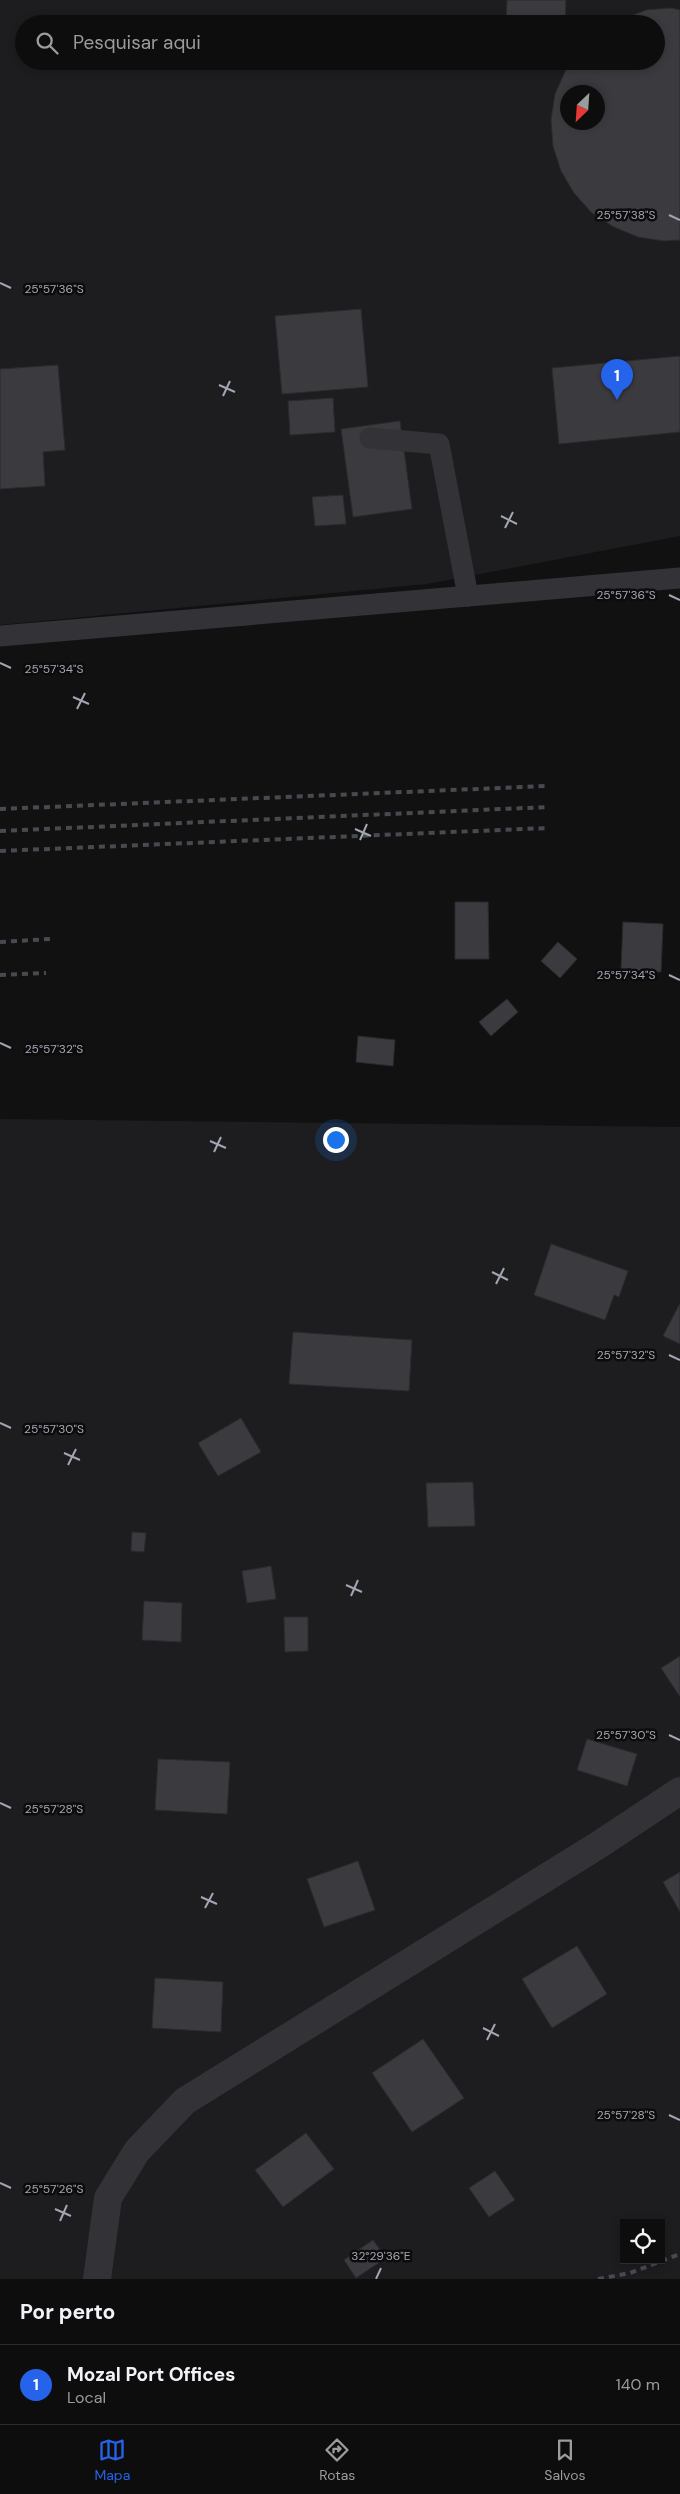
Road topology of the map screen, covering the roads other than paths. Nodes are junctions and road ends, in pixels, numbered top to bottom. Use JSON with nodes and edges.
{"nodes":[{"id":1,"x":370,"y":438,"type":"dead end"},
{"id":2,"x":680,"y":578,"type":"edge"},
{"id":3,"x":468,"y":596,"type":"junction"},
{"id":4,"x":0,"y":636,"type":"edge"},
{"id":5,"x":680,"y":1791,"type":"edge"},
{"id":6,"x":97,"y":2279,"type":"edge"}],
"edges":[{"from":1,"to":3,"type":"lane"},
{"from":2,"to":3,"type":"lane"},
{"from":3,"to":4,"type":"lane"},
{"from":5,"to":6,"type":"street"}]}
